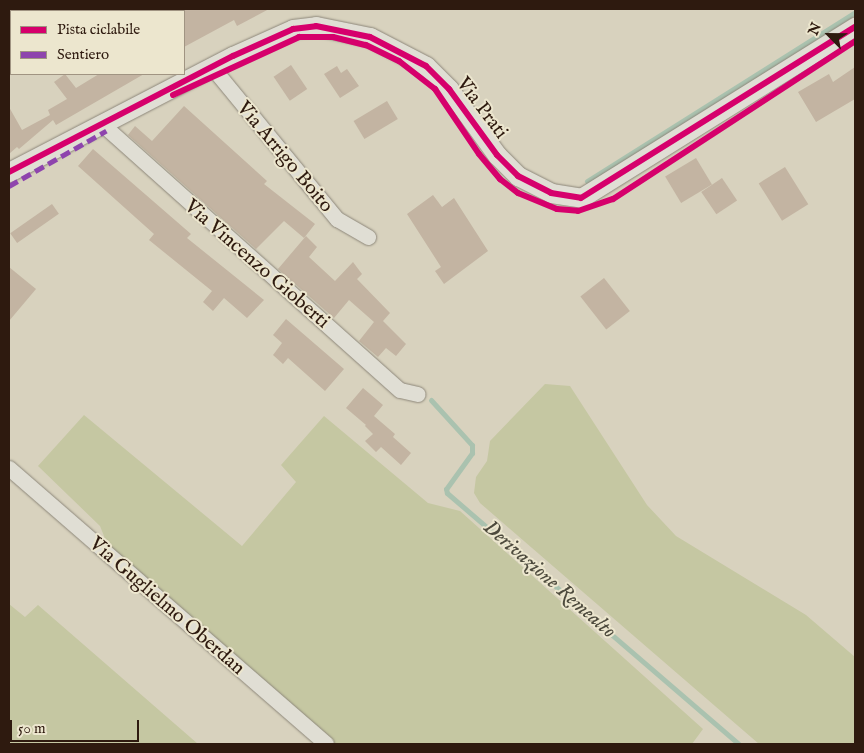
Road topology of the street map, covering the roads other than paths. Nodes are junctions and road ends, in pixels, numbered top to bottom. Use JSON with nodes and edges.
{"nodes":[{"id":1,"x":855,"y":27,"type":"edge"},
{"id":2,"x":212,"y":67,"type":"junction"},
{"id":3,"x":102,"y":124,"type":"junction"},
{"id":4,"x":9,"y":172,"type":"edge"},
{"id":5,"x":368,"y":237,"type":"dead end"},
{"id":6,"x":418,"y":394,"type":"dead end"},
{"id":7,"x":9,"y":468,"type":"edge"},
{"id":8,"x":326,"y":744,"type":"edge"}],
"edges":[{"from":1,"to":2,"type":"street","name":"Via Prati"},
{"from":2,"to":3,"type":"street","name":"Via Prati"},
{"from":2,"to":5,"type":"street","name":"Via Arrigo Boito"},
{"from":3,"to":4,"type":"street","name":"Via Prati"},
{"from":3,"to":6,"type":"street","name":"Via Vincenzo Gioberti"},
{"from":7,"to":8,"type":"street","name":"Via Guglielmo Oberdan"}]}
